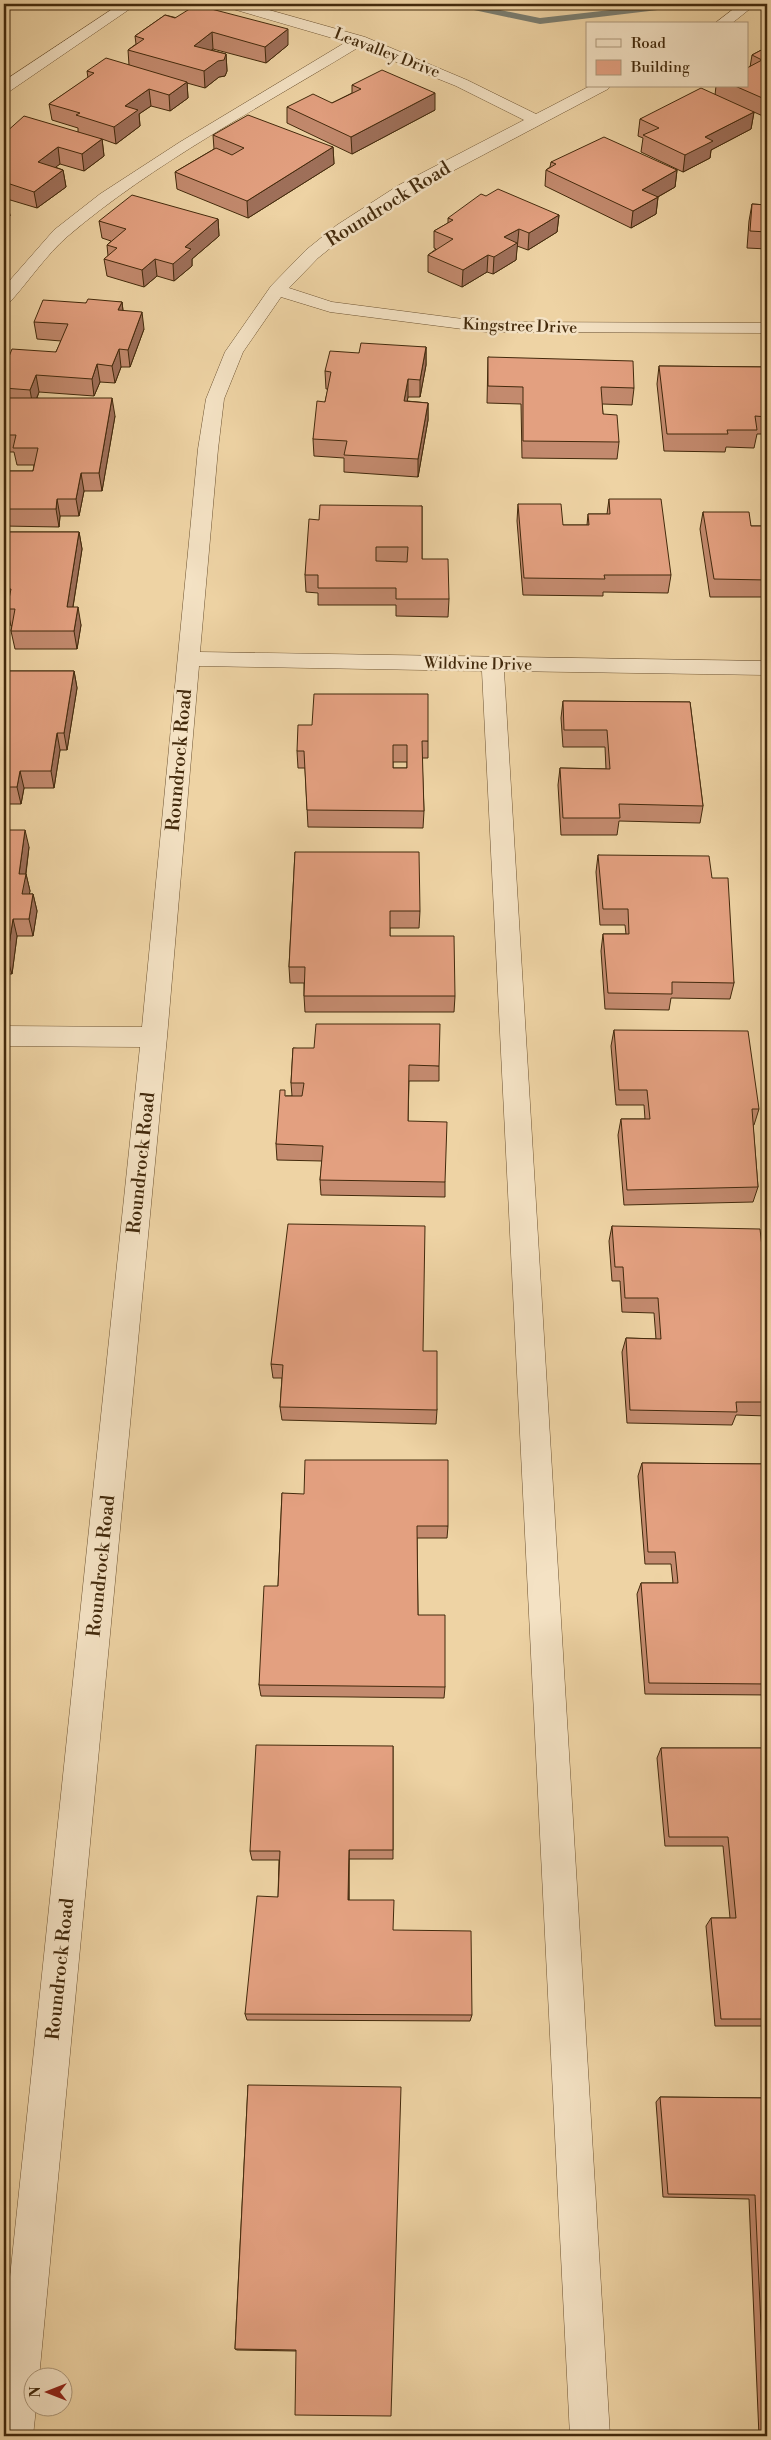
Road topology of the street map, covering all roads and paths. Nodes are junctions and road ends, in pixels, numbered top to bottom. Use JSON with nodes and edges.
{"nodes":[{"id":1,"x":130,"y":4,"type":"edge"},
{"id":2,"x":231,"y":4,"type":"edge"},
{"id":3,"x":749,"y":4,"type":"edge"},
{"id":4,"x":724,"y":22,"type":"edge"},
{"id":5,"x":360,"y":40,"type":"junction"},
{"id":6,"x":4,"y":88,"type":"edge"},
{"id":7,"x":598,"y":88,"type":"edge"},
{"id":8,"x":536,"y":120,"type":"junction"},
{"id":9,"x":277,"y":290,"type":"junction"},
{"id":10,"x":4,"y":298,"type":"edge"},
{"id":11,"x":767,"y":328,"type":"edge"},
{"id":12,"x":188,"y":659,"type":"junction"},
{"id":13,"x":493,"y":664,"type":"junction"},
{"id":14,"x":767,"y":668,"type":"edge"},
{"id":15,"x":4,"y":1036,"type":"edge"},
{"id":16,"x":154,"y":1036,"type":"junction"},
{"id":17,"x":13,"y":2436,"type":"edge"},
{"id":18,"x":590,"y":2436,"type":"edge"}],
"edges":[{"from":1,"to":6,"type":"street"},
{"from":2,"to":5,"type":"street","name":"Leavalley Drive"},
{"from":3,"to":4,"type":"street"},
{"from":5,"to":8,"type":"street","name":"Leavalley Drive"},
{"from":5,"to":10,"type":"street"},
{"from":7,"to":8,"type":"street","name":"Roundrock Road"},
{"from":8,"to":9,"type":"street","name":"Roundrock Road"},
{"from":9,"to":11,"type":"street","name":"Kingstree Drive"},
{"from":9,"to":12,"type":"street","name":"Roundrock Road"},
{"from":12,"to":13,"type":"street","name":"Wildvine Drive"},
{"from":12,"to":16,"type":"street","name":"Roundrock Road"},
{"from":13,"to":14,"type":"street","name":"Wildvine Drive"},
{"from":13,"to":18,"type":"street"},
{"from":15,"to":16,"type":"street"},
{"from":16,"to":17,"type":"street","name":"Roundrock Road"}]}
